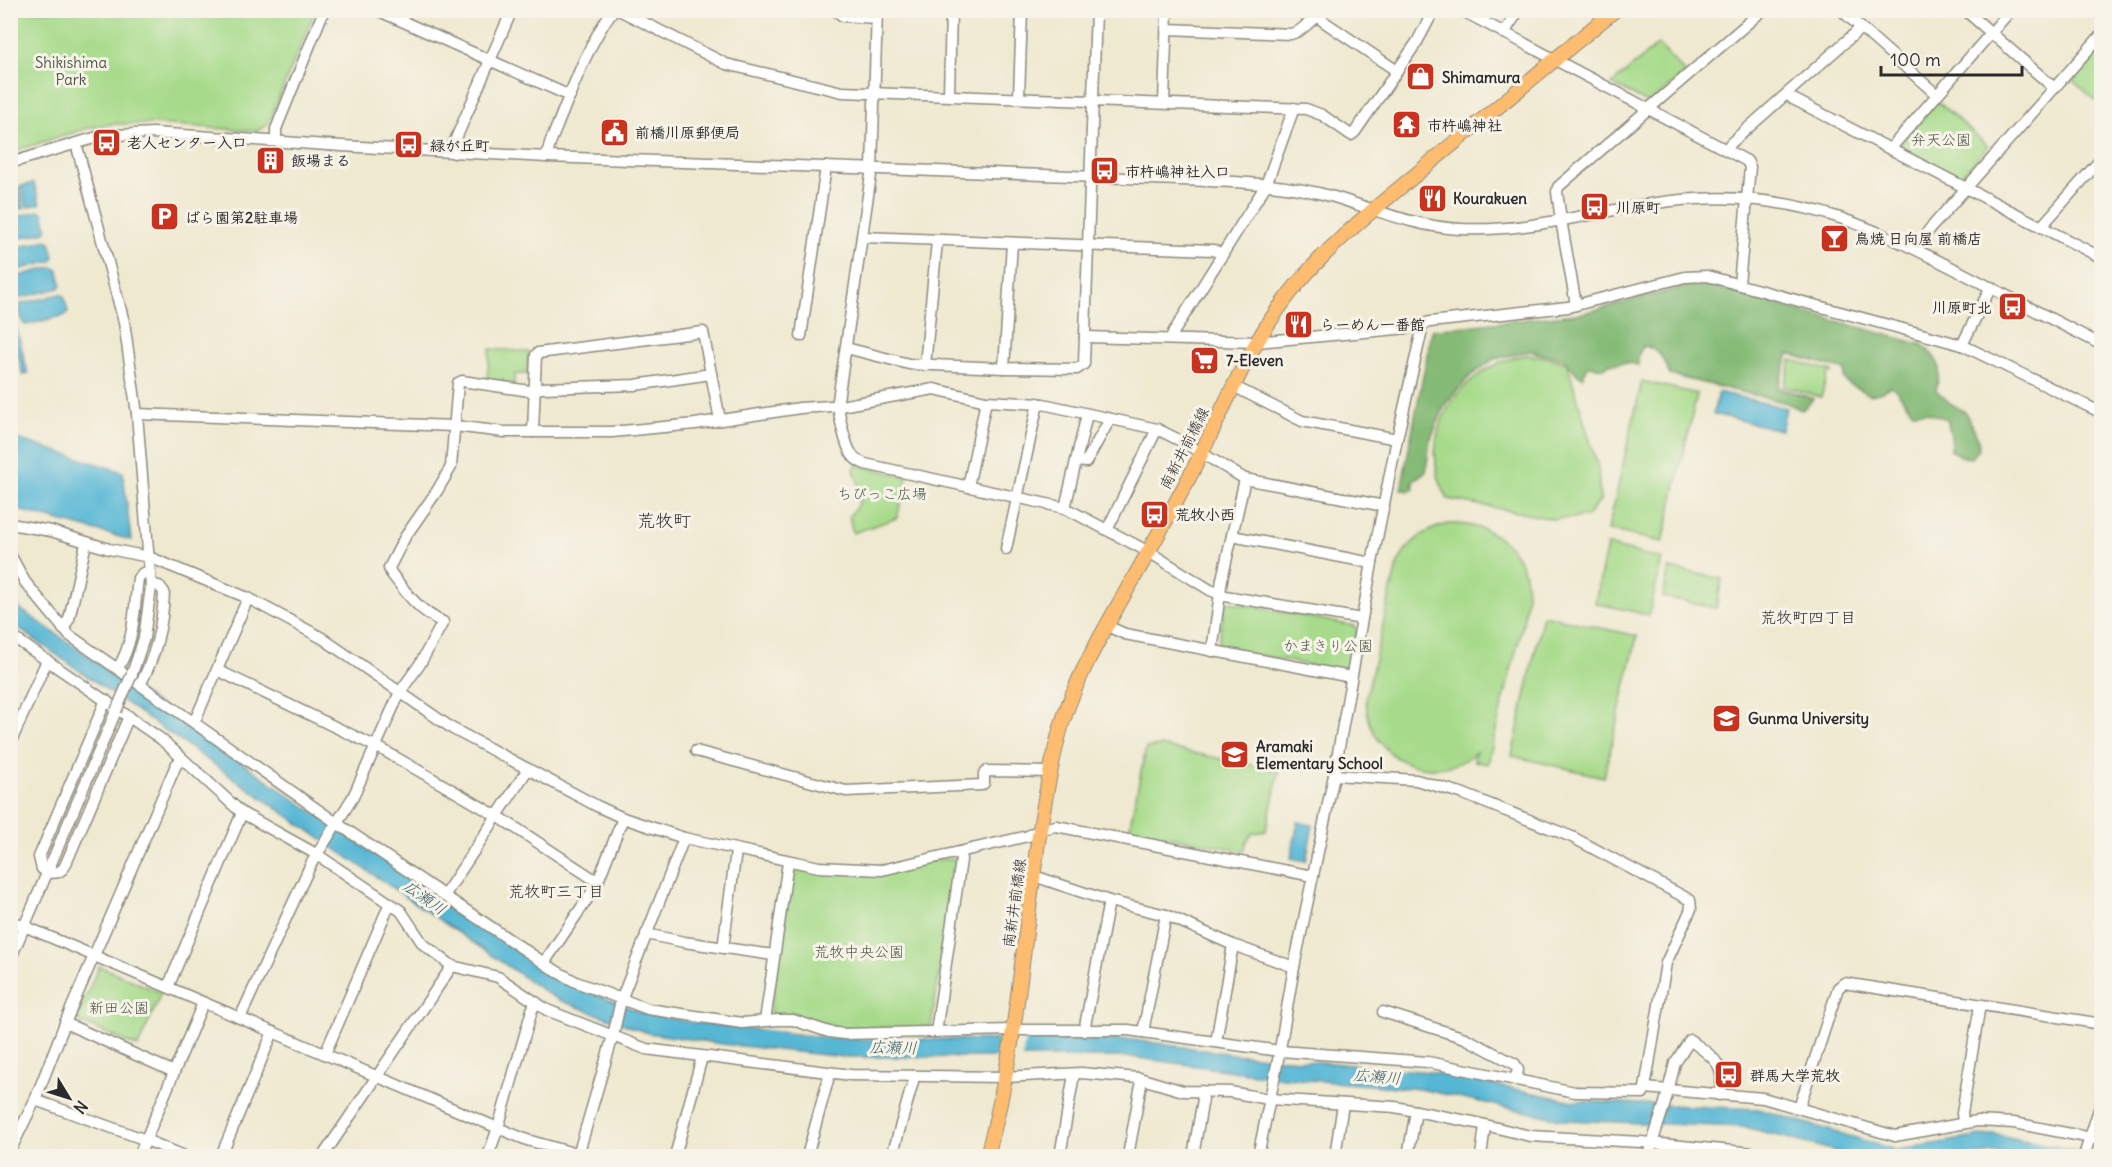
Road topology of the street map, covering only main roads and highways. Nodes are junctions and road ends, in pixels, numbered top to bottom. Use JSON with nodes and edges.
{"nodes":[{"id":1,"x":1615,"y":10,"type":"edge"},
{"id":2,"x":987,"y":1156,"type":"edge"}],
"edges":[{"from":1,"to":2,"type":"main road","name":"南新井前橋線"}]}
